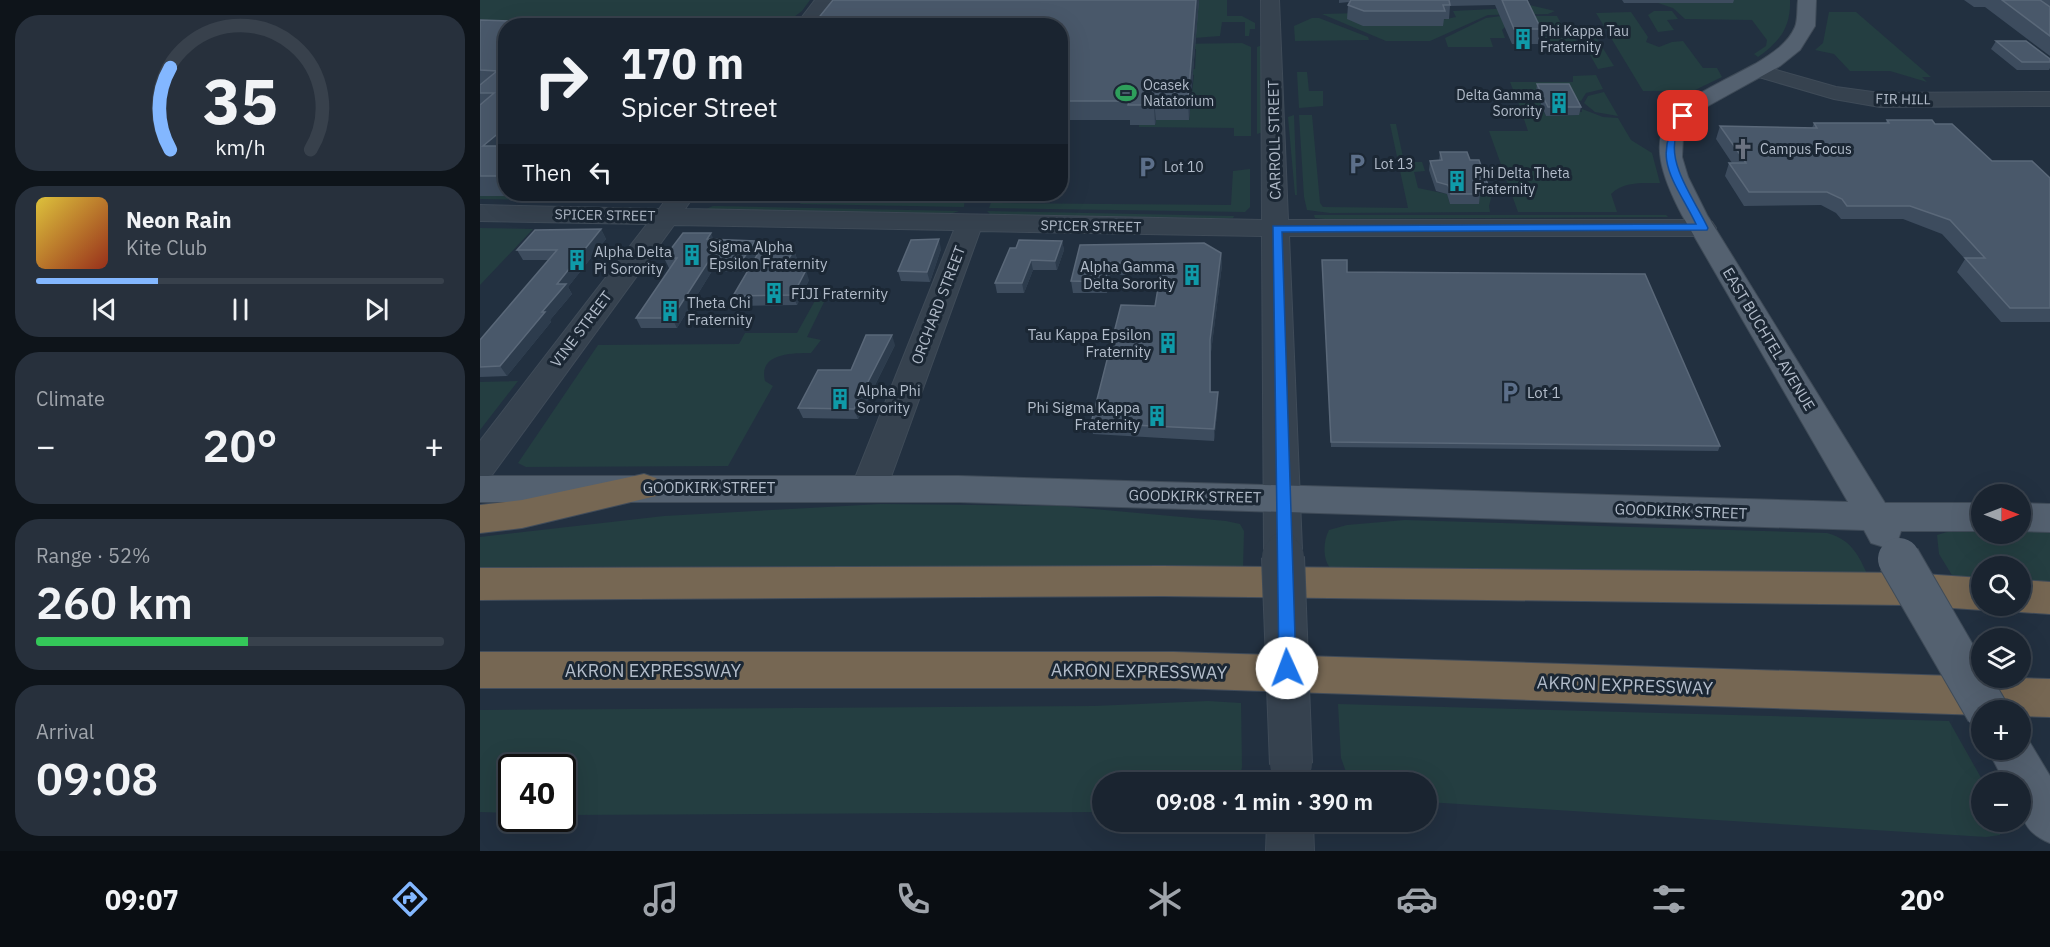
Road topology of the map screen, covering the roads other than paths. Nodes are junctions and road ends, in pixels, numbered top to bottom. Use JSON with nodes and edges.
{"nodes":[{"id":1,"x":825,"y":0,"type":"edge"},
{"id":2,"x":1270,"y":0,"type":"edge"},
{"id":3,"x":1807,"y":0,"type":"edge"},
{"id":4,"x":810,"y":18,"type":"edge"},
{"id":5,"x":1759,"y":71,"type":"junction"},
{"id":6,"x":2050,"y":99,"type":"edge"},
{"id":7,"x":674,"y":205,"type":"edge"},
{"id":8,"x":480,"y":213,"type":"edge"},
{"id":9,"x":969,"y":224,"type":"junction"},
{"id":10,"x":1703,"y":228,"type":"junction"},
{"id":11,"x":1276,"y":229,"type":"junction"},
{"id":12,"x":480,"y":466,"type":"edge"},
{"id":13,"x":644,"y":487,"type":"junction"},
{"id":14,"x":869,"y":488,"type":"junction"},
{"id":15,"x":480,"y":489,"type":"edge"},
{"id":16,"x":1281,"y":498,"type":"junction"},
{"id":17,"x":1875,"y":517,"type":"junction"},
{"id":18,"x":1971,"y":517,"type":"edge"},
{"id":19,"x":2031,"y":518,"type":"edge"},
{"id":20,"x":2050,"y":518,"type":"edge"},
{"id":21,"x":480,"y":519,"type":"edge"},
{"id":22,"x":480,"y":584,"type":"edge"},
{"id":23,"x":1971,"y":593,"type":"edge"},
{"id":24,"x":2031,"y":597,"type":"edge"},
{"id":25,"x":2050,"y":598,"type":"edge"},
{"id":26,"x":480,"y":670,"type":"edge"},
{"id":27,"x":2050,"y":698,"type":"edge"},
{"id":28,"x":1981,"y":700,"type":"edge"},
{"id":29,"x":2016,"y":760,"type":"edge"},
{"id":30,"x":1291,"y":772,"type":"edge"},
{"id":31,"x":2048,"y":817,"type":"edge"},
{"id":32,"x":1290,"y":832,"type":"edge"},
{"id":33,"x":1290,"y":851,"type":"edge"}],
"edges":[{"from":1,"to":4,"type":"street"},
{"from":2,"to":11,"type":"street","name":"CARROLL STREET"},
{"from":3,"to":5,"type":"main road","name":"EAST BUCHTEL AVENUE"},
{"from":5,"to":6,"type":"street","name":"FIR HILL"},
{"from":5,"to":10,"type":"main road","name":"EAST BUCHTEL AVENUE"},
{"from":7,"to":8,"type":"street","name":"SPICER STREET"},
{"from":7,"to":9,"type":"street","name":"SPICER STREET"},
{"from":7,"to":12,"type":"street","name":"VINE STREET"},
{"from":9,"to":11,"type":"street","name":"SPICER STREET"},
{"from":9,"to":14,"type":"street","name":"ORCHARD STREET"},
{"from":10,"to":11,"type":"street","name":"SPICER STREET"},
{"from":10,"to":17,"type":"main road","name":"EAST BUCHTEL AVENUE"},
{"from":11,"to":16,"type":"street","name":"CARROLL STREET"},
{"from":13,"to":14,"type":"main road","name":"GOODKIRK STREET"},
{"from":13,"to":15,"type":"main road","name":"GOODKIRK STREET"},
{"from":13,"to":21,"type":"highway"},
{"from":14,"to":16,"type":"main road","name":"GOODKIRK STREET"},
{"from":16,"to":17,"type":"main road","name":"GOODKIRK STREET"},
{"from":16,"to":30,"type":"street","name":"CARROLL STREET","bridge":true},
{"from":17,"to":18,"type":"main road","name":"GOODKIRK STREET"},
{"from":17,"to":28,"type":"main road","name":"EAST BUCHTEL AVENUE","bridge":true},
{"from":19,"to":20,"type":"main road"},
{"from":22,"to":23,"type":"highway"},
{"from":24,"to":25,"type":"highway"},
{"from":26,"to":27,"type":"highway","name":"AKRON EXPRESSWAY"},
{"from":29,"to":31,"type":"main road"},
{"from":32,"to":33,"type":"street"}]}
